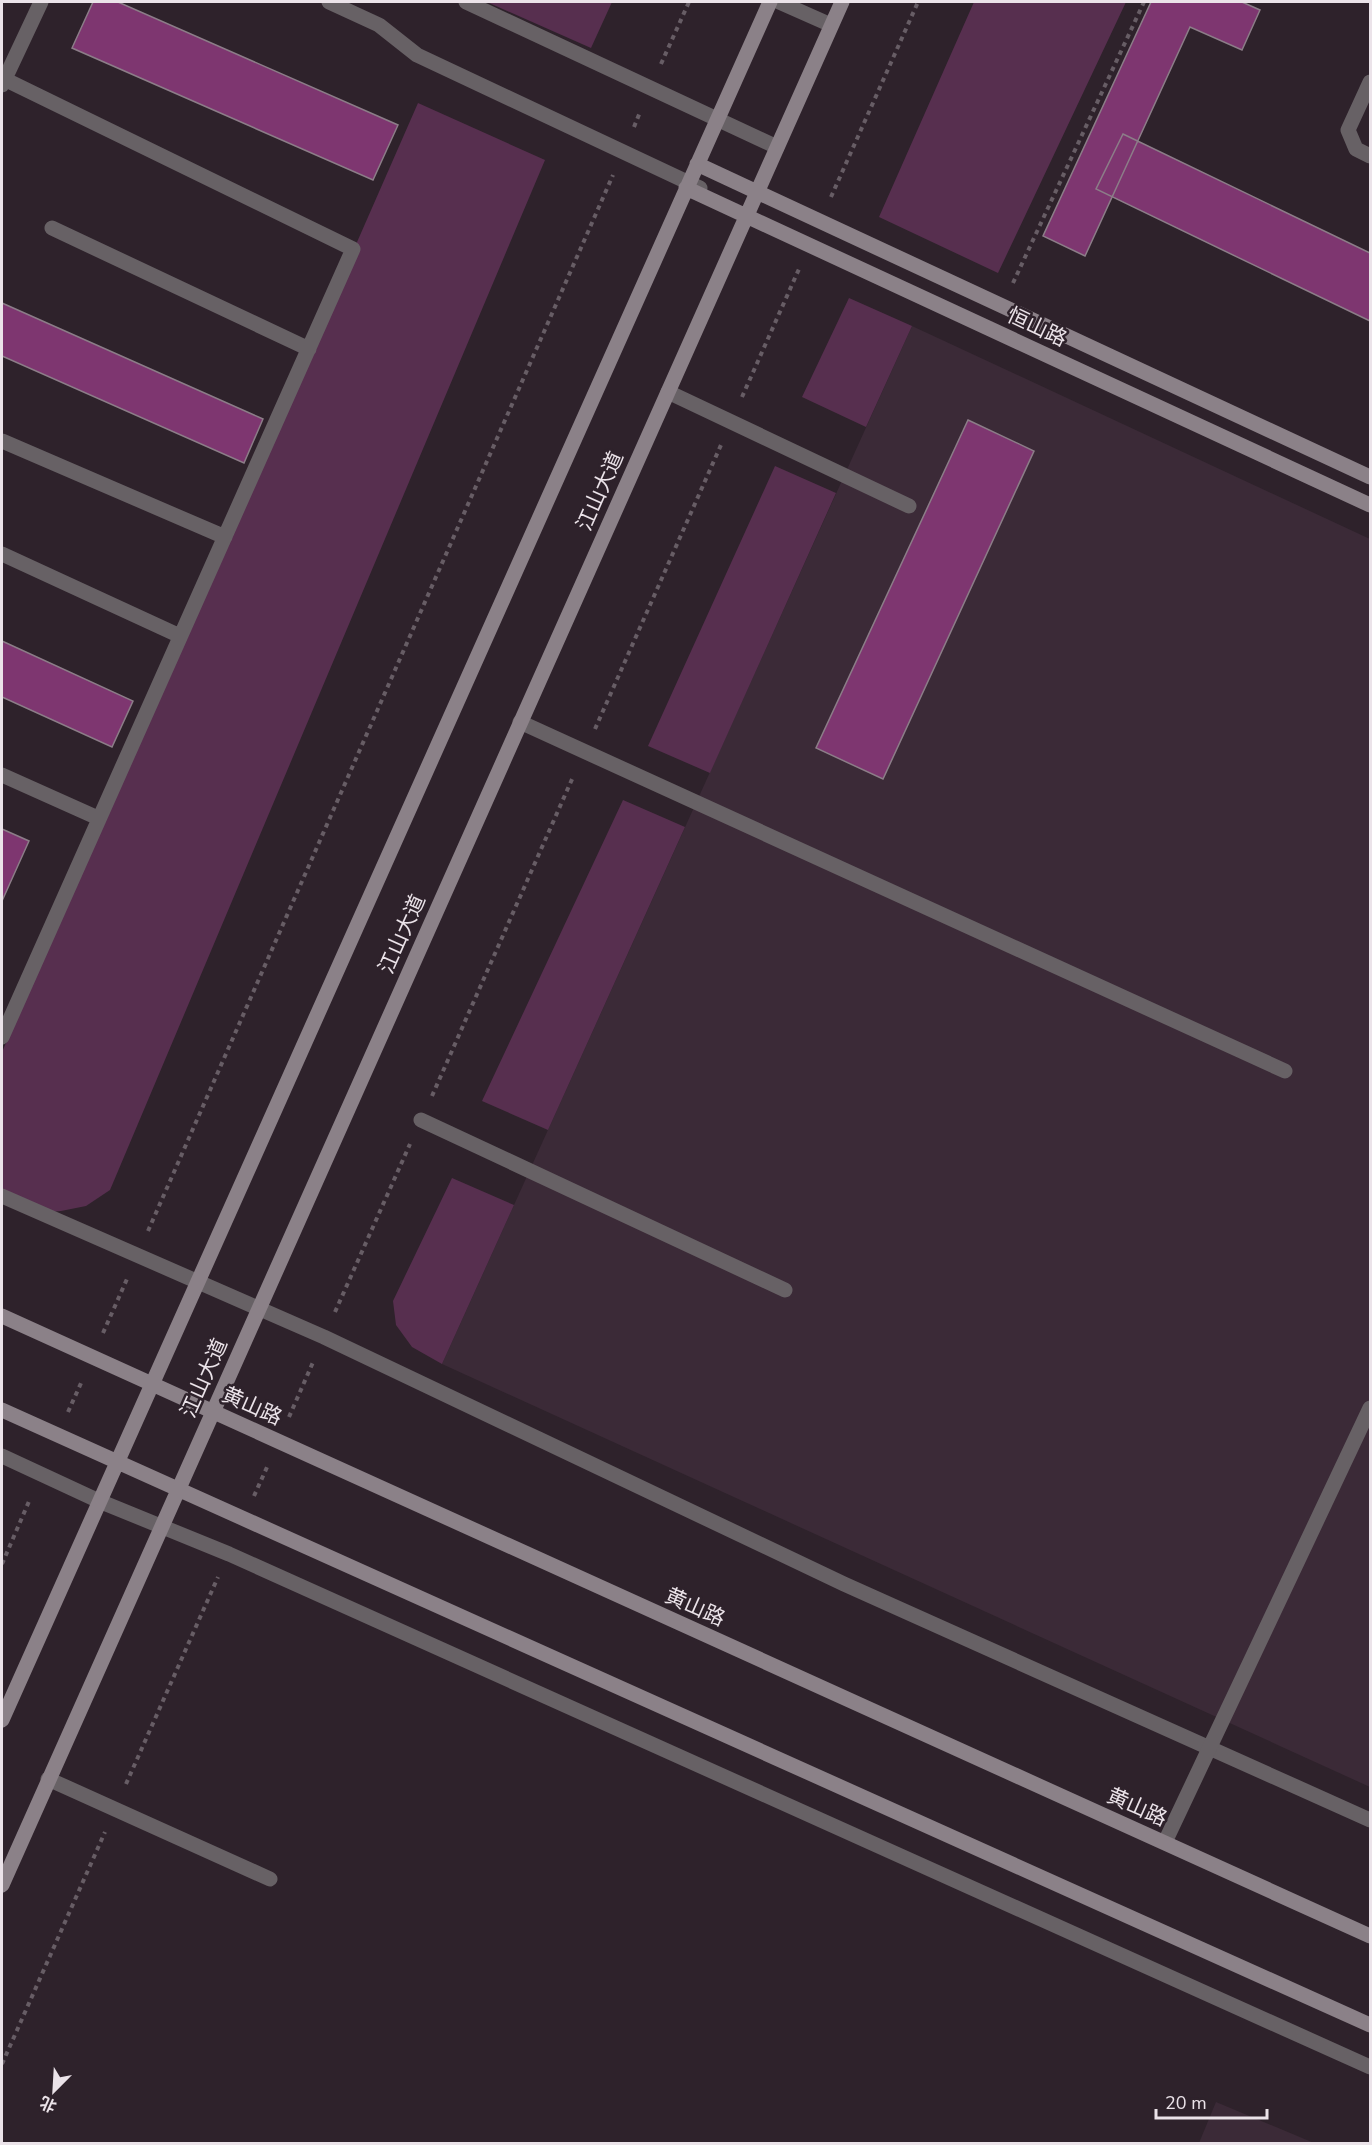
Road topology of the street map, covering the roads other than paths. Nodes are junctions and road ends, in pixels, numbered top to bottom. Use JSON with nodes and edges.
{"nodes":[{"id":1,"x":41,"y":2,"type":"edge"},
{"id":2,"x":329,"y":2,"type":"edge"},
{"id":3,"x":466,"y":2,"type":"edge"},
{"id":4,"x":770,"y":2,"type":"edge"},
{"id":5,"x":779,"y":2,"type":"edge"},
{"id":6,"x":842,"y":2,"type":"edge"},
{"id":7,"x":831,"y":26,"type":"junction"},
{"id":8,"x":2,"y":81,"type":"edge"},
{"id":9,"x":1371,"y":82,"type":"edge"},
{"id":10,"x":717,"y":119,"type":"junction"},
{"id":11,"x":777,"y":147,"type":"junction"},
{"id":12,"x":1371,"y":156,"type":"edge"},
{"id":13,"x":697,"y":164,"type":"junction"},
{"id":14,"x":687,"y":185,"type":"junction"},
{"id":15,"x":757,"y":192,"type":"junction"},
{"id":16,"x":747,"y":213,"type":"junction"},
{"id":17,"x":52,"y":228,"type":"dead end"},
{"id":18,"x":309,"y":348,"type":"junction"},
{"id":19,"x":668,"y":392,"type":"junction"},
{"id":20,"x":2,"y":441,"type":"edge"},
{"id":21,"x":1371,"y":477,"type":"edge"},
{"id":22,"x":1371,"y":506,"type":"edge"},
{"id":23,"x":909,"y":507,"type":"dead end"},
{"id":24,"x":225,"y":537,"type":"junction"},
{"id":25,"x":2,"y":554,"type":"edge"},
{"id":26,"x":180,"y":636,"type":"junction"},
{"id":27,"x":520,"y":722,"type":"junction"},
{"id":28,"x":2,"y":775,"type":"edge"},
{"id":29,"x":98,"y":818,"type":"junction"},
{"id":30,"x":2,"y":1037,"type":"edge"},
{"id":31,"x":1285,"y":1071,"type":"dead end"},
{"id":32,"x":421,"y":1120,"type":"road end"},
{"id":33,"x":2,"y":1196,"type":"edge"},
{"id":34,"x":197,"y":1282,"type":"junction"},
{"id":35,"x":785,"y":1290,"type":"dead end"},
{"id":36,"x":258,"y":1309,"type":"junction"},
{"id":37,"x":2,"y":1316,"type":"edge"},
{"id":38,"x":152,"y":1383,"type":"junction"},
{"id":39,"x":1371,"y":1408,"type":"edge"},
{"id":40,"x":2,"y":1410,"type":"edge"},
{"id":41,"x":212,"y":1411,"type":"junction"},
{"id":42,"x":2,"y":1456,"type":"edge"},
{"id":43,"x":116,"y":1461,"type":"junction"},
{"id":44,"x":177,"y":1489,"type":"junction"},
{"id":45,"x":99,"y":1501,"type":"junction"},
{"id":46,"x":161,"y":1526,"type":"junction"},
{"id":47,"x":2,"y":1720,"type":"edge"},
{"id":48,"x":1210,"y":1748,"type":"junction"},
{"id":49,"x":48,"y":1779,"type":"junction"},
{"id":50,"x":1371,"y":1820,"type":"edge"},
{"id":51,"x":1165,"y":1842,"type":"junction"},
{"id":52,"x":270,"y":1879,"type":"dead end"},
{"id":53,"x":2,"y":1885,"type":"edge"},
{"id":54,"x":1371,"y":1936,"type":"edge"},
{"id":55,"x":1371,"y":2025,"type":"edge"},
{"id":56,"x":1371,"y":2067,"type":"edge"}],
"edges":[{"from":1,"to":8,"type":"street"},
{"from":2,"to":14,"type":"street"},
{"from":3,"to":10,"type":"street"},
{"from":4,"to":10,"type":"main road"},
{"from":5,"to":7,"type":"street"},
{"from":6,"to":7,"type":"main road","name":"江山大道"},
{"from":7,"to":11,"type":"main road","name":"江山大道"},
{"from":8,"to":18,"type":"street"},
{"from":9,"to":12,"type":"street"},
{"from":10,"to":11,"type":"street"},
{"from":10,"to":13,"type":"main road"},
{"from":11,"to":15,"type":"main road","name":"江山大道"},
{"from":13,"to":14,"type":"main road"},
{"from":13,"to":15,"type":"main road","name":"恒山路"},
{"from":14,"to":16,"type":"main road","name":"恒山路"},
{"from":14,"to":34,"type":"main road"},
{"from":15,"to":16,"type":"main road","name":"江山大道"},
{"from":15,"to":21,"type":"main road","name":"恒山路"},
{"from":16,"to":19,"type":"main road","name":"江山大道"},
{"from":16,"to":22,"type":"main road","name":"恒山路"},
{"from":17,"to":18,"type":"street"},
{"from":18,"to":24,"type":"street"},
{"from":19,"to":23,"type":"street"},
{"from":19,"to":27,"type":"main road","name":"江山大道"},
{"from":20,"to":24,"type":"street"},
{"from":24,"to":26,"type":"street"},
{"from":25,"to":26,"type":"street"},
{"from":26,"to":29,"type":"street"},
{"from":27,"to":31,"type":"street"},
{"from":27,"to":36,"type":"main road","name":"江山大道"},
{"from":28,"to":29,"type":"street"},
{"from":29,"to":30,"type":"street"},
{"from":32,"to":35,"type":"street"},
{"from":33,"to":34,"type":"street"},
{"from":34,"to":36,"type":"street"},
{"from":34,"to":38,"type":"main road"},
{"from":36,"to":41,"type":"main road","name":"江山大道"},
{"from":36,"to":48,"type":"street"},
{"from":37,"to":38,"type":"main road","name":"黄山路"},
{"from":38,"to":41,"type":"main road","name":"黄山路"},
{"from":38,"to":43,"type":"main road"},
{"from":39,"to":48,"type":"street"},
{"from":40,"to":43,"type":"main road"},
{"from":41,"to":44,"type":"main road","name":"江山大道"},
{"from":41,"to":51,"type":"main road","name":"黄山路"},
{"from":42,"to":45,"type":"street"},
{"from":43,"to":44,"type":"main road"},
{"from":43,"to":45,"type":"main road"},
{"from":44,"to":46,"type":"main road","name":"江山大道"},
{"from":44,"to":55,"type":"main road"},
{"from":45,"to":46,"type":"street"},
{"from":45,"to":47,"type":"main road"},
{"from":46,"to":49,"type":"main road","name":"江山大道"},
{"from":46,"to":56,"type":"street"},
{"from":48,"to":50,"type":"street"},
{"from":48,"to":51,"type":"street"},
{"from":49,"to":52,"type":"street"},
{"from":49,"to":53,"type":"main road","name":"江山大道"},
{"from":51,"to":54,"type":"main road","name":"黄山路"}]}
